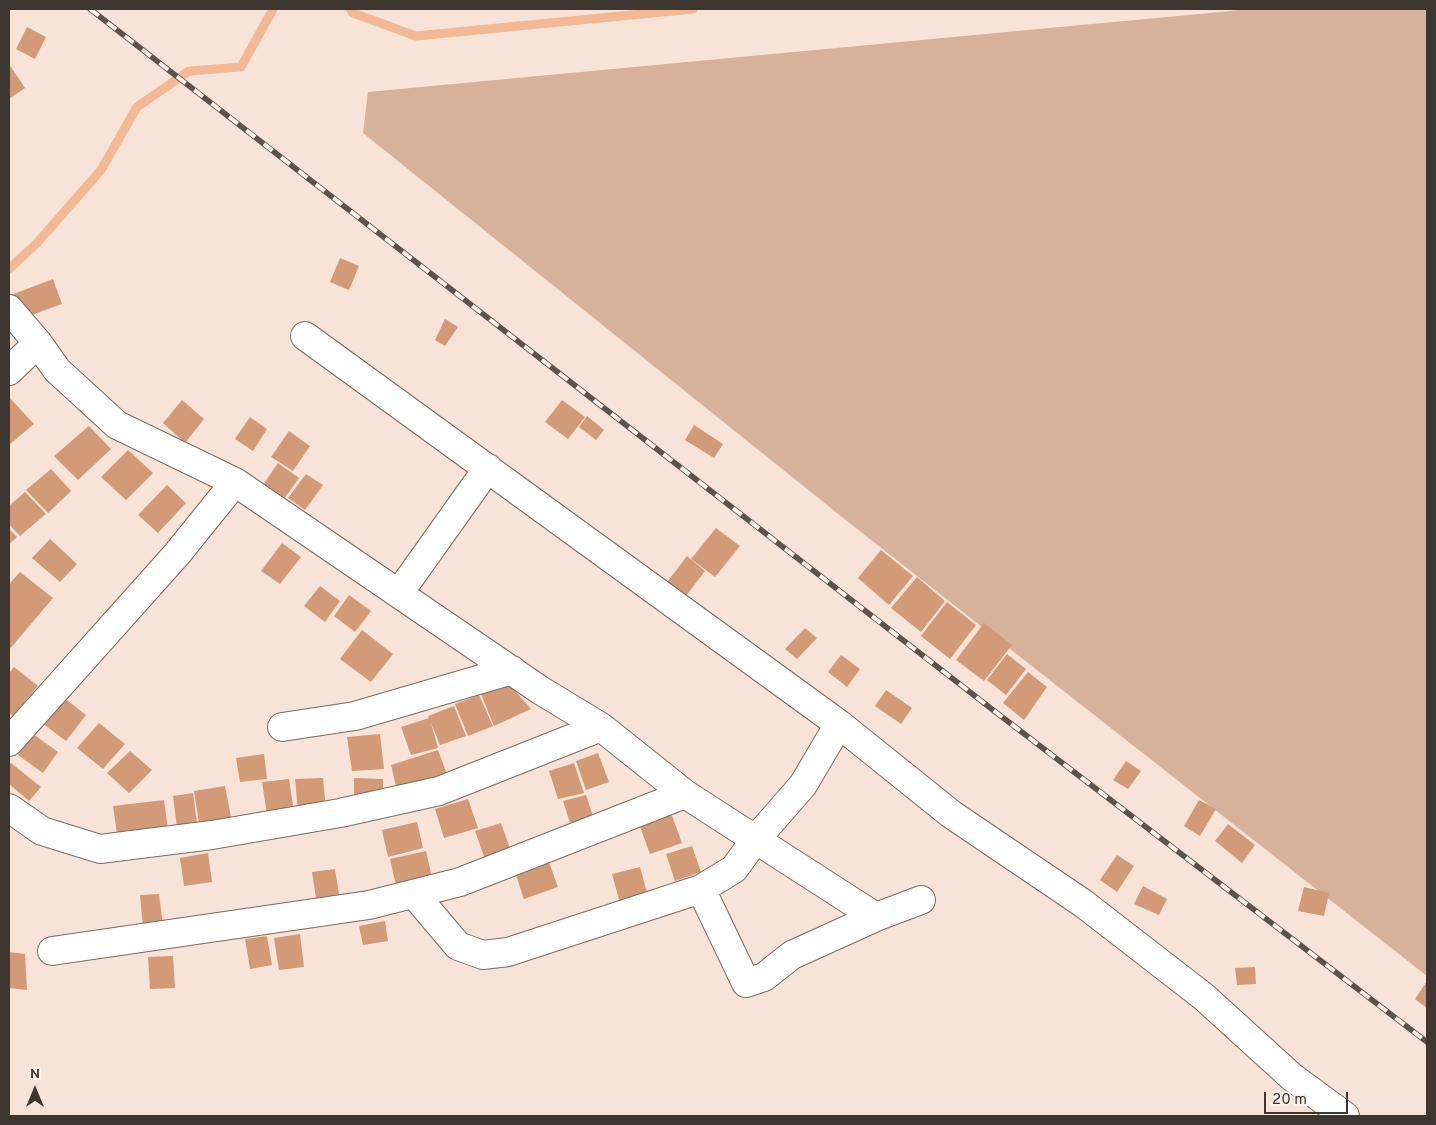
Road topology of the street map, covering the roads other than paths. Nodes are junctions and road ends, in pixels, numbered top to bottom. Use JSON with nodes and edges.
{"nodes":[{"id":1,"x":9,"y":310,"type":"edge"},
{"id":2,"x":305,"y":336,"type":"dead end"},
{"id":3,"x":38,"y":343,"type":"junction"},
{"id":4,"x":9,"y":371,"type":"edge"},
{"id":5,"x":488,"y":468,"type":"junction"},
{"id":6,"x":235,"y":482,"type":"junction"},
{"id":7,"x":399,"y":593,"type":"junction"},
{"id":8,"x":512,"y":670,"type":"junction"},
{"id":9,"x":839,"y":724,"type":"junction"},
{"id":10,"x":282,"y":727,"type":"dead end"},
{"id":11,"x":601,"y":727,"type":"junction"},
{"id":12,"x":9,"y":742,"type":"edge"},
{"id":13,"x":685,"y":794,"type":"junction"},
{"id":14,"x":9,"y":808,"type":"edge"},
{"id":15,"x":755,"y":840,"type":"junction"},
{"id":16,"x":701,"y":889,"type":"junction"},
{"id":17,"x":414,"y":894,"type":"junction"},
{"id":18,"x":920,"y":900,"type":"dead end"},
{"id":19,"x":876,"y":917,"type":"junction"},
{"id":20,"x":52,"y":951,"type":"dead end"},
{"id":21,"x":1345,"y":1116,"type":"edge"}],
"edges":[{"from":1,"to":3,"type":"street"},
{"from":2,"to":5,"type":"street"},
{"from":3,"to":4,"type":"street"},
{"from":3,"to":6,"type":"street"},
{"from":5,"to":7,"type":"street"},
{"from":5,"to":9,"type":"street"},
{"from":6,"to":7,"type":"street"},
{"from":6,"to":12,"type":"street"},
{"from":7,"to":8,"type":"street"},
{"from":8,"to":10,"type":"street"},
{"from":8,"to":11,"type":"street"},
{"from":9,"to":15,"type":"street"},
{"from":9,"to":21,"type":"street"},
{"from":11,"to":13,"type":"street"},
{"from":11,"to":14,"type":"street"},
{"from":13,"to":15,"type":"street"},
{"from":13,"to":17,"type":"street"},
{"from":15,"to":16,"type":"street"},
{"from":15,"to":19,"type":"street"},
{"from":16,"to":17,"type":"street"},
{"from":16,"to":19,"type":"street"},
{"from":17,"to":20,"type":"street"},
{"from":18,"to":19,"type":"street"}]}
